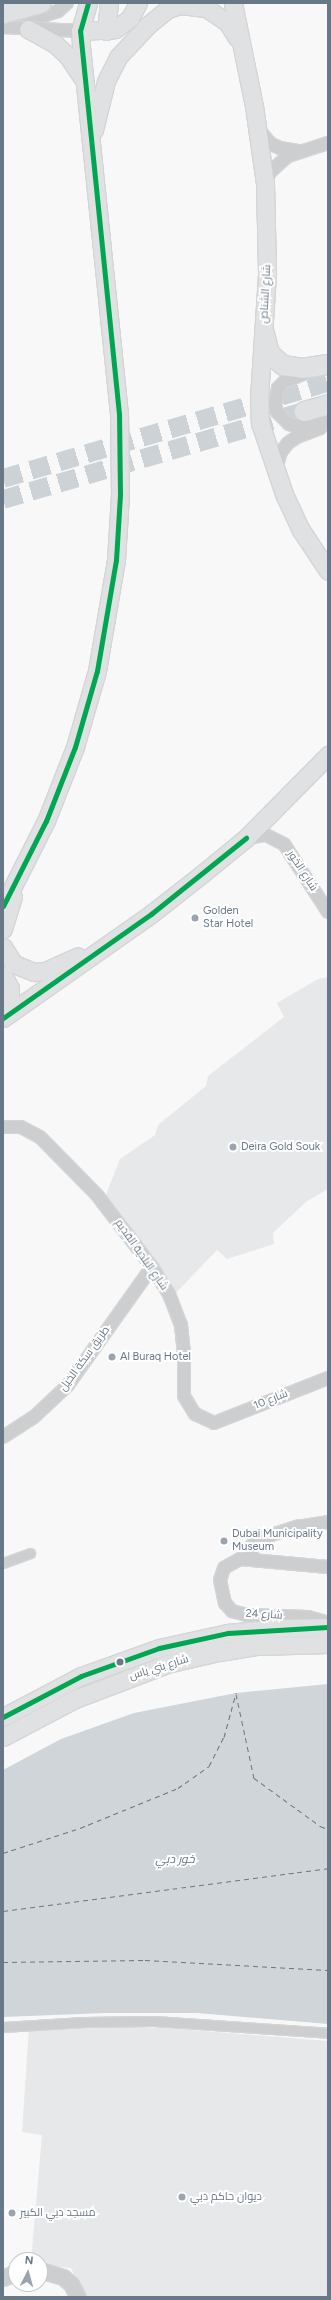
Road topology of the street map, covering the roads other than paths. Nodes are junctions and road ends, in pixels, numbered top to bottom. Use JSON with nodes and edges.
{"nodes":[{"id":1,"x":15,"y":3,"type":"edge"},
{"id":2,"x":67,"y":3,"type":"edge"},
{"id":3,"x":88,"y":3,"type":"edge"},
{"id":4,"x":109,"y":3,"type":"edge"},
{"id":5,"x":138,"y":3,"type":"edge"},
{"id":6,"x":234,"y":3,"type":"edge"},
{"id":7,"x":3,"y":6,"type":"edge"},
{"id":8,"x":3,"y":13,"type":"edge"},
{"id":9,"x":32,"y":15,"type":"edge"},
{"id":10,"x":3,"y":21,"type":"edge"},
{"id":11,"x":3,"y":27,"type":"edge"},
{"id":12,"x":80,"y":31,"type":"junction"},
{"id":13,"x":106,"y":31,"type":"junction"},
{"id":14,"x":243,"y":53,"type":"junction"},
{"id":15,"x":84,"y":80,"type":"junction"},
{"id":16,"x":258,"y":129,"type":"junction"},
{"id":17,"x":328,"y":143,"type":"edge"},
{"id":18,"x":91,"y":146,"type":"junction"},
{"id":19,"x":299,"y":151,"type":"junction"},
{"id":20,"x":265,"y":183,"type":"junction"},
{"id":21,"x":264,"y":333,"type":"junction"},
{"id":22,"x":328,"y":364,"type":"edge"},
{"id":23,"x":328,"y":404,"type":"edge"},
{"id":24,"x":304,"y":411,"type":"tunnel mouth"},
{"id":25,"x":328,"y":422,"type":"edge"},
{"id":26,"x":328,"y":426,"type":"edge"},
{"id":27,"x":275,"y":472,"type":"junction"},
{"id":28,"x":328,"y":571,"type":"edge"},
{"id":29,"x":328,"y":755,"type":"edge"},
{"id":30,"x":246,"y":838,"type":"junction"},
{"id":31,"x":21,"y":873,"type":"junction"},
{"id":32,"x":3,"y":906,"type":"edge"},
{"id":33,"x":328,"y":912,"type":"edge"},
{"id":34,"x":3,"y":929,"type":"edge"},
{"id":35,"x":115,"y":939,"type":"junction"},
{"id":36,"x":3,"y":947,"type":"edge"},
{"id":37,"x":3,"y":975,"type":"edge"},
{"id":38,"x":3,"y":1008,"type":"edge"},
{"id":39,"x":3,"y":1018,"type":"edge"},
{"id":40,"x":6,"y":1124,"type":"edge"},
{"id":41,"x":152,"y":1266,"type":"junction"},
{"id":42,"x":328,"y":1378,"type":"edge"},
{"id":43,"x":214,"y":1423,"type":"joint"},
{"id":44,"x":3,"y":1437,"type":"edge"},
{"id":45,"x":328,"y":1522,"type":"edge"},
{"id":46,"x":30,"y":1553,"type":"dead end"},
{"id":47,"x":252,"y":1560,"type":"junction"},
{"id":48,"x":3,"y":1563,"type":"edge"},
{"id":49,"x":328,"y":1567,"type":"edge"},
{"id":50,"x":328,"y":1627,"type":"edge"},
{"id":51,"x":278,"y":1628,"type":"junction"},
{"id":52,"x":194,"y":1638,"type":"junction"},
{"id":53,"x":328,"y":1644,"type":"edge"},
{"id":54,"x":272,"y":1645,"type":"junction"},
{"id":55,"x":136,"y":1674,"type":"junction"},
{"id":56,"x":3,"y":1717,"type":"edge"},
{"id":57,"x":3,"y":1738,"type":"edge"},
{"id":58,"x":3,"y":2027,"type":"edge"},
{"id":59,"x":328,"y":2033,"type":"edge"},
{"id":60,"x":48,"y":2272,"type":"edge"},
{"id":61,"x":78,"y":2297,"type":"edge"}],
"edges":[{"from":1,"to":9,"type":"street"},
{"from":2,"to":9,"type":"street"},
{"from":3,"to":12,"type":"main road"},
{"from":4,"to":13,"type":"main road"},
{"from":5,"to":13,"type":"main road"},
{"from":6,"to":14,"type":"main road","name":"شارع الشناص"},
{"from":7,"to":9,"type":"street"},
{"from":8,"to":9,"type":"highway","bridge":true},
{"from":9,"to":10,"type":"street"},
{"from":9,"to":11,"type":"street"},
{"from":9,"to":12,"type":"street"},
{"from":9,"to":15,"type":"main road"},
{"from":12,"to":13,"type":"main road"},
{"from":12,"to":15,"type":"main road"},
{"from":14,"to":16,"type":"main road","name":"شارع الشناص"},
{"from":14,"to":18,"type":"main road"},
{"from":15,"to":18,"type":"main road"},
{"from":16,"to":19,"type":"street"},
{"from":16,"to":20,"type":"main road","name":"شارع الشناص"},
{"from":17,"to":19,"type":"street"},
{"from":18,"to":31,"type":"main road"},
{"from":19,"to":20,"type":"street"},
{"from":20,"to":21,"type":"main road","name":"شارع الشناص"},
{"from":21,"to":22,"type":"main road"},
{"from":21,"to":27,"type":"main road","name":"شارع الشناص"},
{"from":22,"to":25,"type":"street"},
{"from":23,"to":24,"type":"main road"},
{"from":26,"to":27,"type":"street"},
{"from":27,"to":28,"type":"main road","name":"شارع الشناص"},
{"from":29,"to":30,"type":"main road"},
{"from":30,"to":33,"type":"street","name":"شارع الخور"},
{"from":30,"to":35,"type":"main road"},
{"from":31,"to":32,"type":"main road"},
{"from":31,"to":34,"type":"main road"},
{"from":35,"to":36,"type":"main road"},
{"from":35,"to":39,"type":"main road"},
{"from":37,"to":38,"type":"main road"},
{"from":40,"to":41,"type":"street","name":"شارع البلدية القديم"},
{"from":41,"to":43,"type":"street","name":"شارع البلدية القديم"},
{"from":41,"to":44,"type":"street","name":"طريق سكة الخيل"},
{"from":42,"to":43,"type":"street","name":"شارع 10"},
{"from":45,"to":47,"type":"street"},
{"from":46,"to":48,"type":"street"},
{"from":47,"to":49,"type":"street","name":"شارع 24"},
{"from":47,"to":50,"type":"street","name":"شارع 24"},
{"from":50,"to":51,"type":"main road","name":"شارع بني ياس"},
{"from":51,"to":52,"type":"main road","name":"شارع بني ياس"},
{"from":51,"to":54,"type":"main road"},
{"from":52,"to":55,"type":"main road"},
{"from":52,"to":56,"type":"main road","name":"شارع بني ياس"},
{"from":53,"to":54,"type":"main road","name":"شارع بني ياس"},
{"from":54,"to":55,"type":"main road","name":"شارع بني ياس"},
{"from":55,"to":57,"type":"main road","name":"شارع بني ياس"},
{"from":58,"to":59,"type":"street"},
{"from":60,"to":61,"type":"street"}]}
